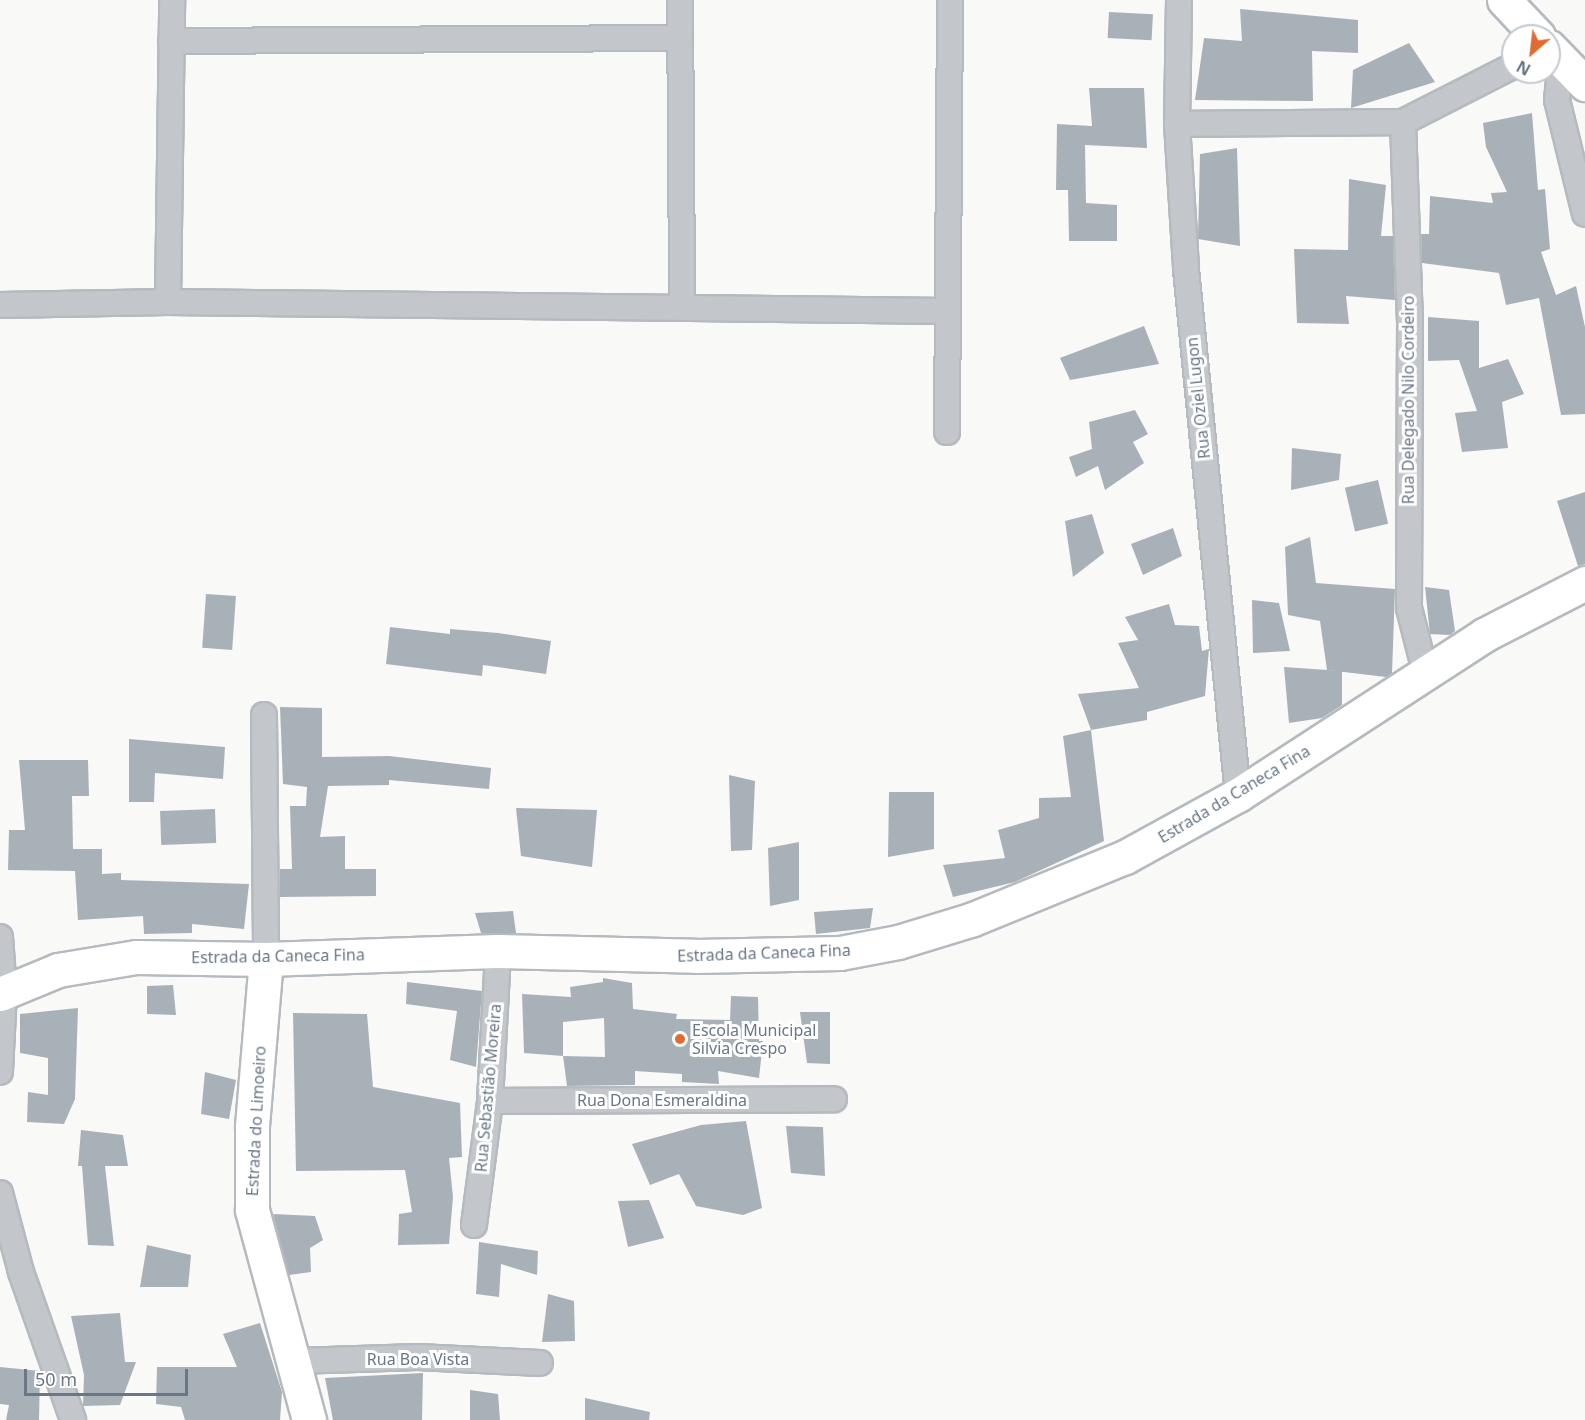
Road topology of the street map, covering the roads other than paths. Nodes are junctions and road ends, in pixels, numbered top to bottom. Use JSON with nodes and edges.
{"nodes":[{"id":1,"x":172,"y":0,"type":"edge"},
{"id":2,"x":680,"y":0,"type":"edge"},
{"id":3,"x":950,"y":0,"type":"edge"},
{"id":4,"x":1179,"y":0,"type":"edge"},
{"id":5,"x":1504,"y":0,"type":"edge"},
{"id":6,"x":1527,"y":24,"type":"edge"},
{"id":7,"x":680,"y":38,"type":"junction"},
{"id":8,"x":171,"y":41,"type":"junction"},
{"id":9,"x":1561,"y":59,"type":"edge"},
{"id":10,"x":1501,"y":72,"type":"edge"},
{"id":11,"x":1556,"y":84,"type":"edge"},
{"id":12,"x":1585,"y":84,"type":"edge"},
{"id":13,"x":1403,"y":122,"type":"junction"},
{"id":14,"x":1178,"y":124,"type":"junction"},
{"id":15,"x":1585,"y":214,"type":"edge"},
{"id":16,"x":168,"y":302,"type":"junction"},
{"id":17,"x":0,"y":305,"type":"edge"},
{"id":18,"x":682,"y":306,"type":"junction"},
{"id":19,"x":948,"y":311,"type":"junction"},
{"id":20,"x":947,"y":432,"type":"dead end"},
{"id":21,"x":1585,"y":583,"type":"edge"},
{"id":22,"x":1426,"y":675,"type":"junction"},
{"id":23,"x":264,"y":715,"type":"dead end"},
{"id":24,"x":1238,"y":795,"type":"junction"},
{"id":25,"x":0,"y":936,"type":"edge"},
{"id":26,"x":498,"y":951,"type":"junction"},
{"id":27,"x":266,"y":959,"type":"junction"},
{"id":28,"x":2,"y":993,"type":"edge"},
{"id":29,"x":0,"y":1072,"type":"edge"},
{"id":30,"x":834,"y":1099,"type":"dead end"},
{"id":31,"x":490,"y":1101,"type":"junction"},
{"id":32,"x":0,"y":1193,"type":"edge"},
{"id":33,"x":474,"y":1225,"type":"dead end"},
{"id":34,"x":296,"y":1361,"type":"junction"},
{"id":35,"x":540,"y":1363,"type":"dead end"},
{"id":36,"x":73,"y":1420,"type":"edge"},
{"id":37,"x":309,"y":1420,"type":"edge"}],
"edges":[{"from":1,"to":8,"type":"street"},
{"from":2,"to":7,"type":"street"},
{"from":3,"to":19,"type":"street"},
{"from":4,"to":14,"type":"street","name":"Rua Oziel Lugon"},
{"from":5,"to":6,"type":"street"},
{"from":7,"to":8,"type":"street"},
{"from":7,"to":18,"type":"street"},
{"from":8,"to":16,"type":"street"},
{"from":9,"to":12,"type":"street"},
{"from":10,"to":13,"type":"street"},
{"from":11,"to":15,"type":"street"},
{"from":13,"to":14,"type":"street"},
{"from":13,"to":22,"type":"street","name":"Rua Delegado Nilo Cordeiro"},
{"from":14,"to":24,"type":"street","name":"Rua Oziel Lugon"},
{"from":16,"to":17,"type":"street"},
{"from":16,"to":18,"type":"street"},
{"from":18,"to":19,"type":"street"},
{"from":19,"to":20,"type":"street"},
{"from":21,"to":22,"type":"street","name":"Estrada da Caneca Fina"},
{"from":22,"to":24,"type":"street","name":"Estrada da Caneca Fina"},
{"from":23,"to":27,"type":"street"},
{"from":24,"to":26,"type":"street","name":"Estrada da Caneca Fina"},
{"from":25,"to":28,"type":"street"},
{"from":26,"to":27,"type":"street","name":"Estrada da Caneca Fina"},
{"from":26,"to":31,"type":"street","name":"Rua Sebastião Moreira"},
{"from":27,"to":28,"type":"street","name":"Estrada da Caneca Fina"},
{"from":27,"to":34,"type":"street","name":"Estrada do Limoeiro"},
{"from":28,"to":29,"type":"street"},
{"from":30,"to":31,"type":"street","name":"Rua Dona Esmeraldina"},
{"from":31,"to":33,"type":"street","name":"Rua Sebastião Moreira"},
{"from":32,"to":36,"type":"street"},
{"from":34,"to":35,"type":"street","name":"Rua Boa Vista"},
{"from":34,"to":37,"type":"street","name":"Estrada do Limoeiro"}]}
